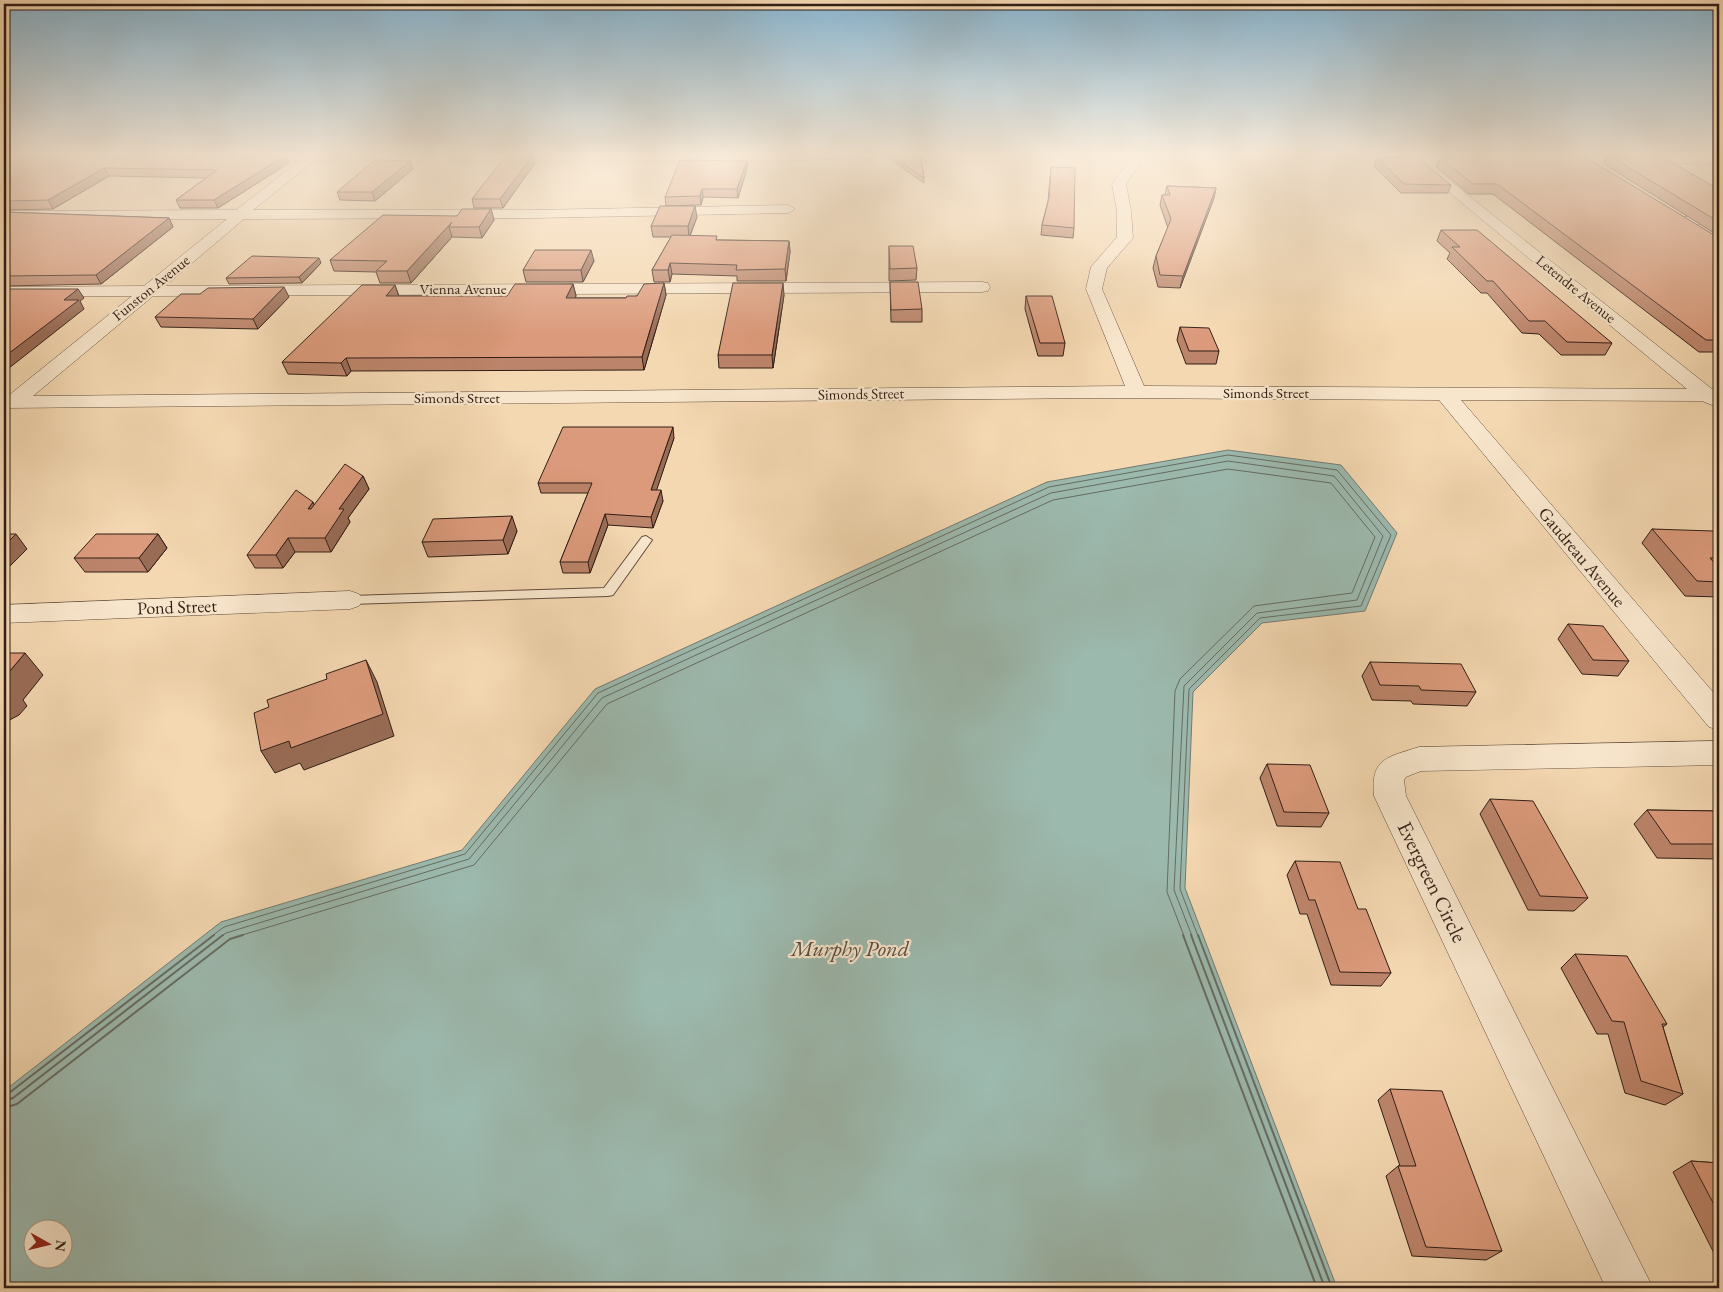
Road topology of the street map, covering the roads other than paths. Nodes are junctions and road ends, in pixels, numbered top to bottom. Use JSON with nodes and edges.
{"nodes":[{"id":1,"x":170,"y":214,"type":"edge"},
{"id":2,"x":239,"y":214,"type":"edge"},
{"id":3,"x":1124,"y":214,"type":"edge"},
{"id":4,"x":1484,"y":214,"type":"edge"},
{"id":5,"x":4,"y":215,"type":"edge"},
{"id":6,"x":1719,"y":220,"type":"edge"},
{"id":7,"x":1704,"y":235,"type":"edge"},
{"id":8,"x":982,"y":287,"type":"dead end"},
{"id":9,"x":147,"y":291,"type":"junction"},
{"id":10,"x":4,"y":292,"type":"edge"},
{"id":11,"x":1137,"y":392,"type":"junction"},
{"id":12,"x":1445,"y":394,"type":"junction"},
{"id":13,"x":1715,"y":399,"type":"edge"},
{"id":14,"x":8,"y":402,"type":"edge"},
{"id":15,"x":646,"y":540,"type":"dead end"},
{"id":16,"x":350,"y":600,"type":"joint"},
{"id":17,"x":4,"y":614,"type":"edge"},
{"id":18,"x":1719,"y":719,"type":"edge"},
{"id":19,"x":1719,"y":753,"type":"edge"},
{"id":20,"x":1630,"y":1288,"type":"edge"}],
"edges":[{"from":1,"to":5,"type":"street"},
{"from":2,"to":9,"type":"street","name":"Funston Avenue"},
{"from":3,"to":11,"type":"street"},
{"from":4,"to":13,"type":"street","name":"Letendre Avenue"},
{"from":6,"to":7,"type":"street"},
{"from":8,"to":9,"type":"street","name":"Vienna Avenue"},
{"from":9,"to":10,"type":"street","name":"Vienna Avenue"},
{"from":9,"to":14,"type":"street","name":"Funston Avenue"},
{"from":11,"to":12,"type":"street","name":"Simonds Street"},
{"from":11,"to":14,"type":"street","name":"Simonds Street"},
{"from":12,"to":13,"type":"street","name":"Simonds Street"},
{"from":12,"to":18,"type":"street","name":"Gaudreau Avenue"},
{"from":15,"to":16,"type":"lane"},
{"from":16,"to":17,"type":"street","name":"Pond Street"},
{"from":19,"to":20,"type":"street","name":"Evergreen Circle"}]}
